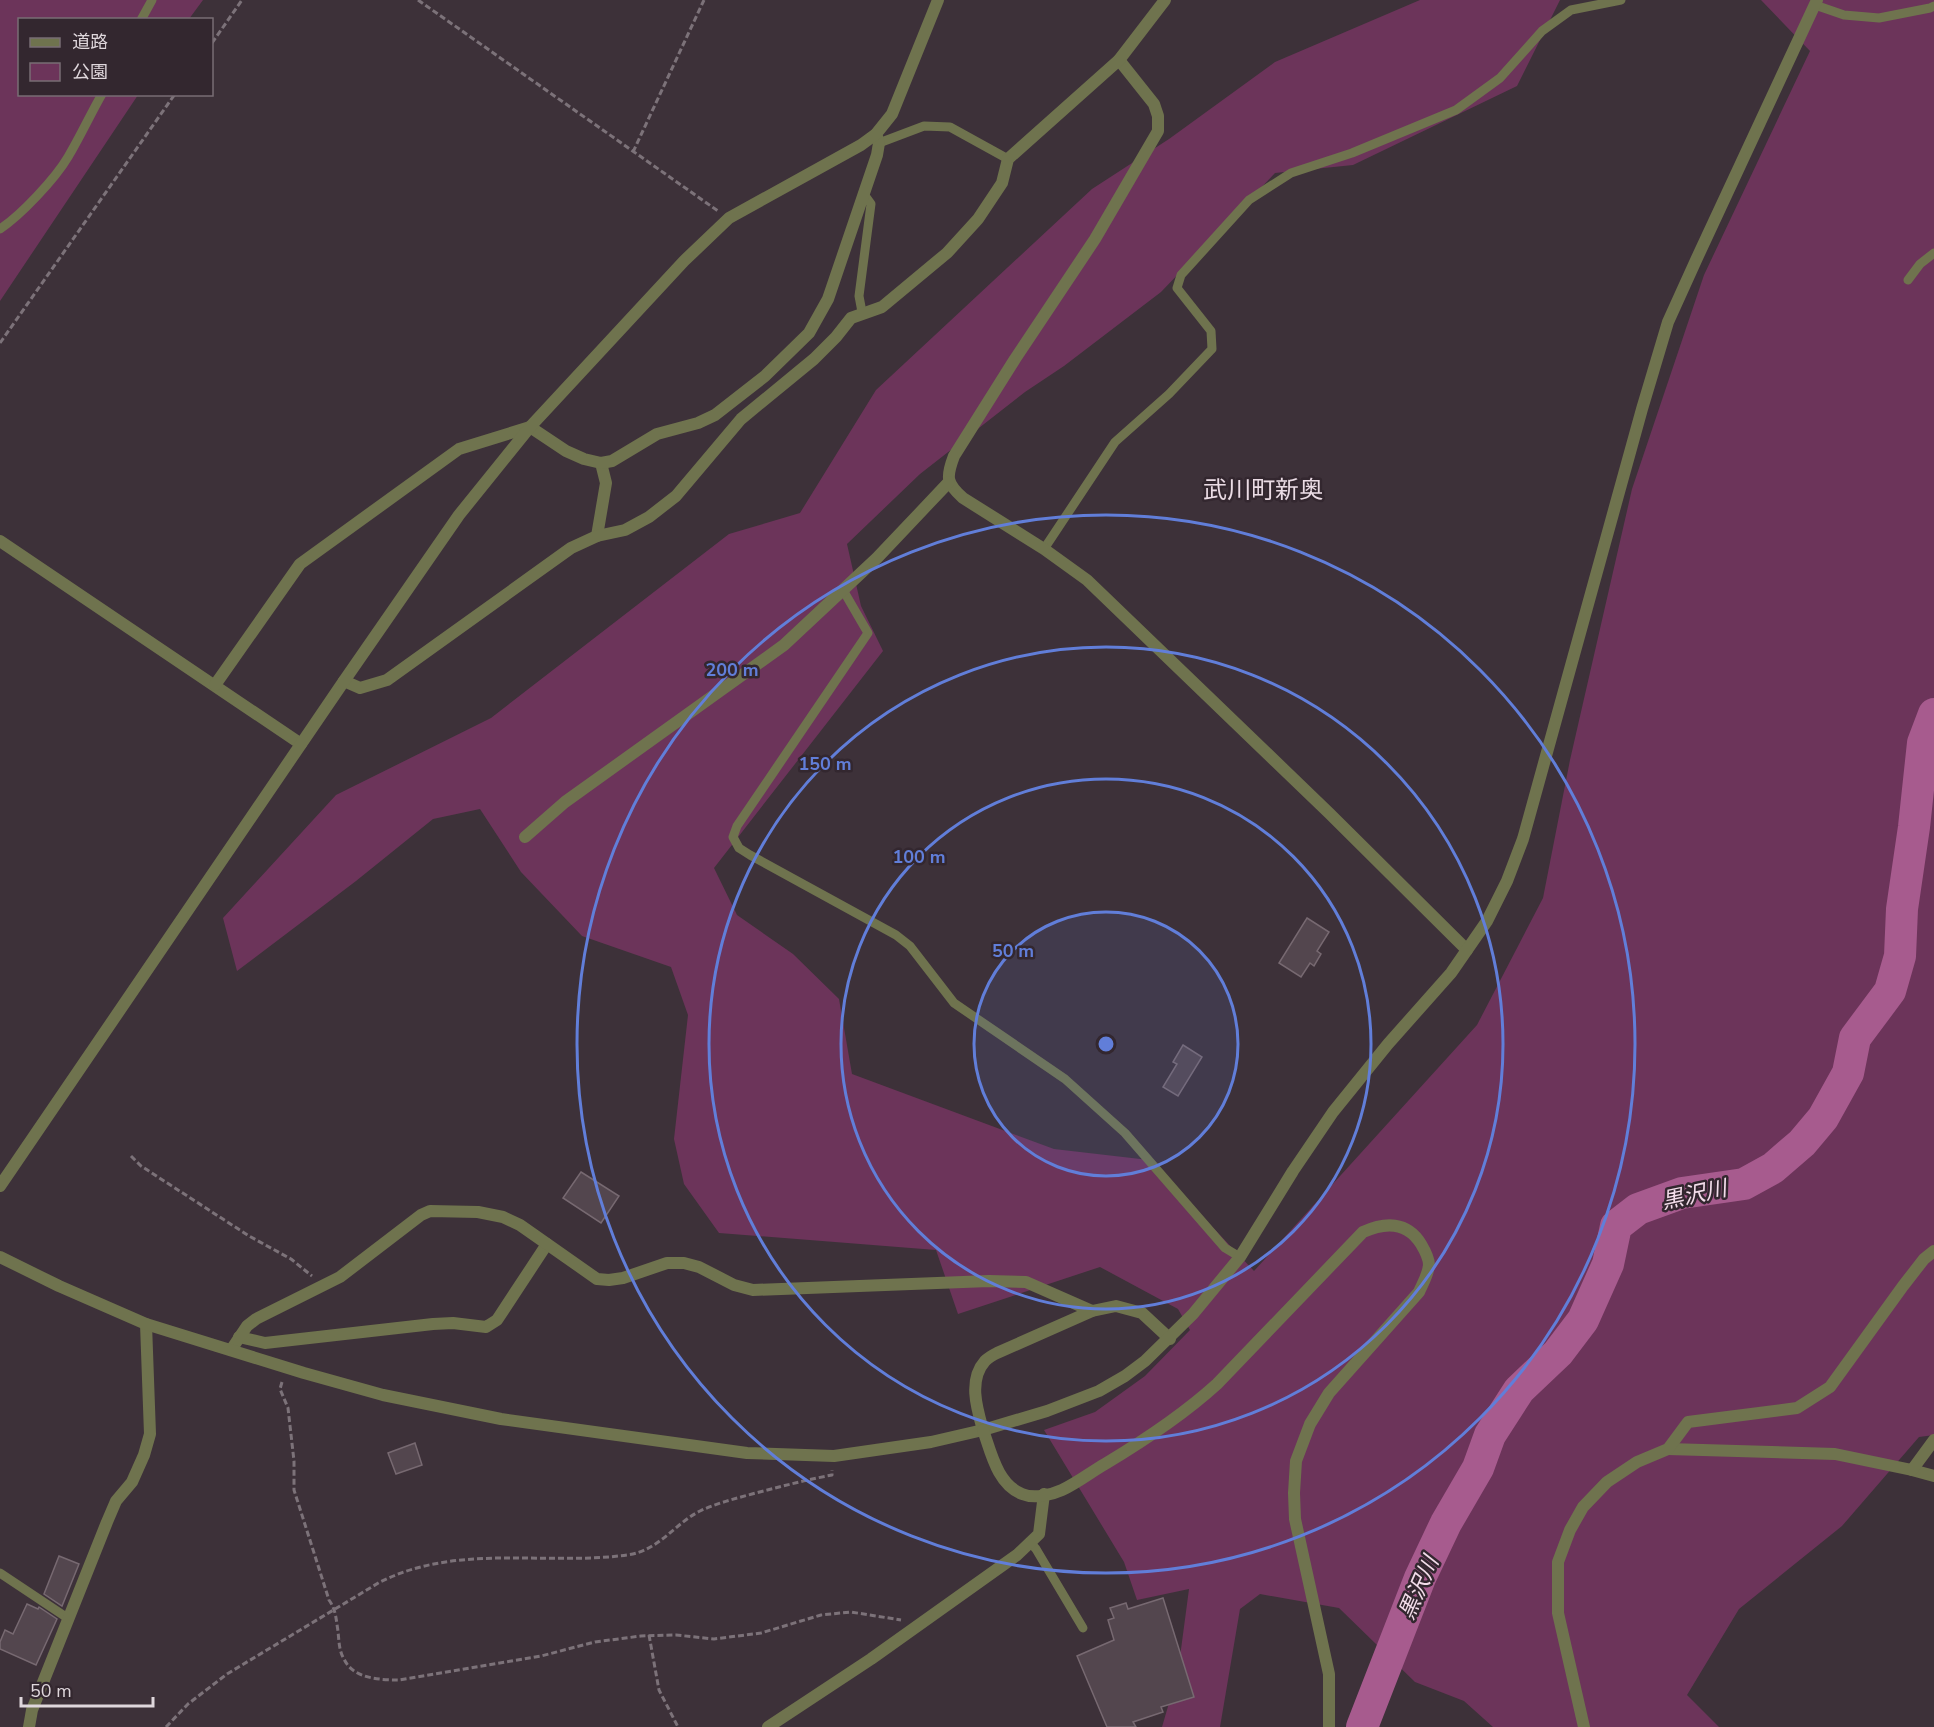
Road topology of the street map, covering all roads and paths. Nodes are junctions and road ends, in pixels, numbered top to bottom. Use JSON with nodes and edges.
{"nodes":[{"id":1,"x":152,"y":0,"type":"edge"},
{"id":2,"x":242,"y":0,"type":"edge"},
{"id":3,"x":418,"y":0,"type":"edge"},
{"id":4,"x":704,"y":0,"type":"edge"},
{"id":5,"x":938,"y":0,"type":"edge"},
{"id":6,"x":1165,"y":0,"type":"edge"},
{"id":7,"x":1621,"y":0,"type":"edge"},
{"id":8,"x":1816,"y":3,"type":"edge"},
{"id":9,"x":1934,"y":6,"type":"edge"},
{"id":10,"x":142,"y":18,"type":"edge"},
{"id":11,"x":213,"y":42,"type":"edge"},
{"id":12,"x":1119,"y":60,"type":"junction"},
{"id":13,"x":101,"y":96,"type":"edge"},
{"id":14,"x":174,"y":96,"type":"edge"},
{"id":15,"x":878,"y":139,"type":"junction"},
{"id":16,"x":633,"y":152,"type":"junction"},
{"id":17,"x":1008,"y":159,"type":"junction"},
{"id":18,"x":863,"y":193,"type":"junction"},
{"id":19,"x":729,"y":218,"type":"junction"},
{"id":20,"x":0,"y":229,"type":"edge"},
{"id":21,"x":1934,"y":253,"type":"edge"},
{"id":22,"x":1908,"y":280,"type":"dead end"},
{"id":23,"x":862,"y":312,"type":"junction"},
{"id":24,"x":0,"y":343,"type":"edge"},
{"id":25,"x":530,"y":427,"type":"junction"},
{"id":26,"x":601,"y":463,"type":"junction"},
{"id":27,"x":949,"y":482,"type":"junction"},
{"id":28,"x":597,"y":536,"type":"junction"},
{"id":29,"x":0,"y":541,"type":"edge"},
{"id":30,"x":1044,"y":549,"type":"junction"},
{"id":31,"x":843,"y":590,"type":"junction"},
{"id":32,"x":344,"y":681,"type":"junction"},
{"id":33,"x":215,"y":685,"type":"junction"},
{"id":34,"x":301,"y":744,"type":"junction"},
{"id":35,"x":525,"y":837,"type":"dead end"},
{"id":36,"x":1467,"y":950,"type":"junction"},
{"id":37,"x":132,"y":1156,"type":"dead end"},
{"id":38,"x":0,"y":1186,"type":"edge"},
{"id":39,"x":547,"y":1244,"type":"junction"},
{"id":40,"x":1934,"y":1251,"type":"edge"},
{"id":41,"x":0,"y":1257,"type":"edge"},
{"id":42,"x":1240,"y":1257,"type":"junction"},
{"id":43,"x":320,"y":1288,"type":"junction"},
{"id":44,"x":1092,"y":1311,"type":"junction"},
{"id":45,"x":146,"y":1324,"type":"junction"},
{"id":46,"x":239,"y":1337,"type":"junction"},
{"id":47,"x":1170,"y":1338,"type":"junction"},
{"id":48,"x":231,"y":1350,"type":"junction"},
{"id":49,"x":285,"y":1368,"type":"junction"},
{"id":50,"x":983,"y":1430,"type":"junction"},
{"id":51,"x":1934,"y":1440,"type":"edge"},
{"id":52,"x":1668,"y":1449,"type":"junction"},
{"id":53,"x":834,"y":1456,"type":"junction"},
{"id":54,"x":1912,"y":1470,"type":"junction"},
{"id":55,"x":1934,"y":1476,"type":"edge"},
{"id":56,"x":1044,"y":1494,"type":"junction"},
{"id":57,"x":1030,"y":1542,"type":"junction"},
{"id":58,"x":0,"y":1573,"type":"edge"},
{"id":59,"x":335,"y":1609,"type":"junction"},
{"id":60,"x":69,"y":1619,"type":"junction"},
{"id":61,"x":915,"y":1628,"type":"junction"},
{"id":62,"x":1083,"y":1628,"type":"dead end"},
{"id":63,"x":649,"y":1635,"type":"junction"},
{"id":64,"x":29,"y":1727,"type":"edge"},
{"id":65,"x":166,"y":1727,"type":"edge"},
{"id":66,"x":678,"y":1727,"type":"edge"},
{"id":67,"x":768,"y":1727,"type":"edge"},
{"id":68,"x":1329,"y":1727,"type":"edge"},
{"id":69,"x":1584,"y":1727,"type":"edge"}],
"edges":[{"from":1,"to":10,"type":"lane"},
{"from":2,"to":11,"type":"path"},
{"from":3,"to":16,"type":"path"},
{"from":4,"to":16,"type":"path"},
{"from":5,"to":15,"type":"street"},
{"from":6,"to":12,"type":"street"},
{"from":7,"to":30,"type":"lane"},
{"from":8,"to":9,"type":"lane"},
{"from":8,"to":36,"type":"street"},
{"from":12,"to":17,"type":"street"},
{"from":12,"to":27,"type":"street"},
{"from":13,"to":20,"type":"lane"},
{"from":14,"to":24,"type":"path"},
{"from":15,"to":17,"type":"lane"},
{"from":15,"to":18,"type":"street"},
{"from":15,"to":19,"type":"street"},
{"from":16,"to":19,"type":"path"},
{"from":17,"to":23,"type":"street"},
{"from":18,"to":23,"type":"lane"},
{"from":18,"to":26,"type":"street"},
{"from":19,"to":25,"type":"street"},
{"from":21,"to":22,"type":"lane"},
{"from":23,"to":28,"type":"street"},
{"from":25,"to":26,"type":"street"},
{"from":25,"to":32,"type":"street"},
{"from":25,"to":33,"type":"street"},
{"from":26,"to":28,"type":"street"},
{"from":27,"to":30,"type":"street"},
{"from":27,"to":31,"type":"street"},
{"from":28,"to":32,"type":"street"},
{"from":29,"to":33,"type":"street"},
{"from":30,"to":36,"type":"street"},
{"from":31,"to":35,"type":"street"},
{"from":31,"to":42,"type":"lane"},
{"from":32,"to":34,"type":"street"},
{"from":33,"to":34,"type":"street"},
{"from":34,"to":38,"type":"street"},
{"from":36,"to":42,"type":"street"},
{"from":37,"to":43,"type":"path"},
{"from":39,"to":43,"type":"street"},
{"from":39,"to":44,"type":"street"},
{"from":39,"to":46,"type":"street"},
{"from":40,"to":52,"type":"street"},
{"from":41,"to":45,"type":"street"},
{"from":42,"to":47,"type":"street"},
{"from":43,"to":46,"type":"street"},
{"from":44,"to":47,"type":"street"},
{"from":44,"to":50,"type":"street"},
{"from":45,"to":48,"type":"street"},
{"from":45,"to":60,"type":"street"},
{"from":46,"to":48,"type":"street"},
{"from":47,"to":50,"type":"street"},
{"from":48,"to":49,"type":"street"},
{"from":49,"to":53,"type":"street"},
{"from":49,"to":59,"type":"path"},
{"from":50,"to":53,"type":"street"},
{"from":50,"to":56,"type":"street"},
{"from":51,"to":54,"type":"street"},
{"from":52,"to":54,"type":"street"},
{"from":52,"to":69,"type":"street"},
{"from":53,"to":59,"type":"path"},
{"from":54,"to":55,"type":"street"},
{"from":56,"to":57,"type":"street"},
{"from":56,"to":68,"type":"street"},
{"from":57,"to":61,"type":"street"},
{"from":57,"to":62,"type":"lane"},
{"from":58,"to":60,"type":"lane"},
{"from":59,"to":63,"type":"path"},
{"from":59,"to":65,"type":"path"},
{"from":60,"to":64,"type":"street"},
{"from":61,"to":63,"type":"path"},
{"from":61,"to":67,"type":"street"},
{"from":63,"to":66,"type":"path"}]}
